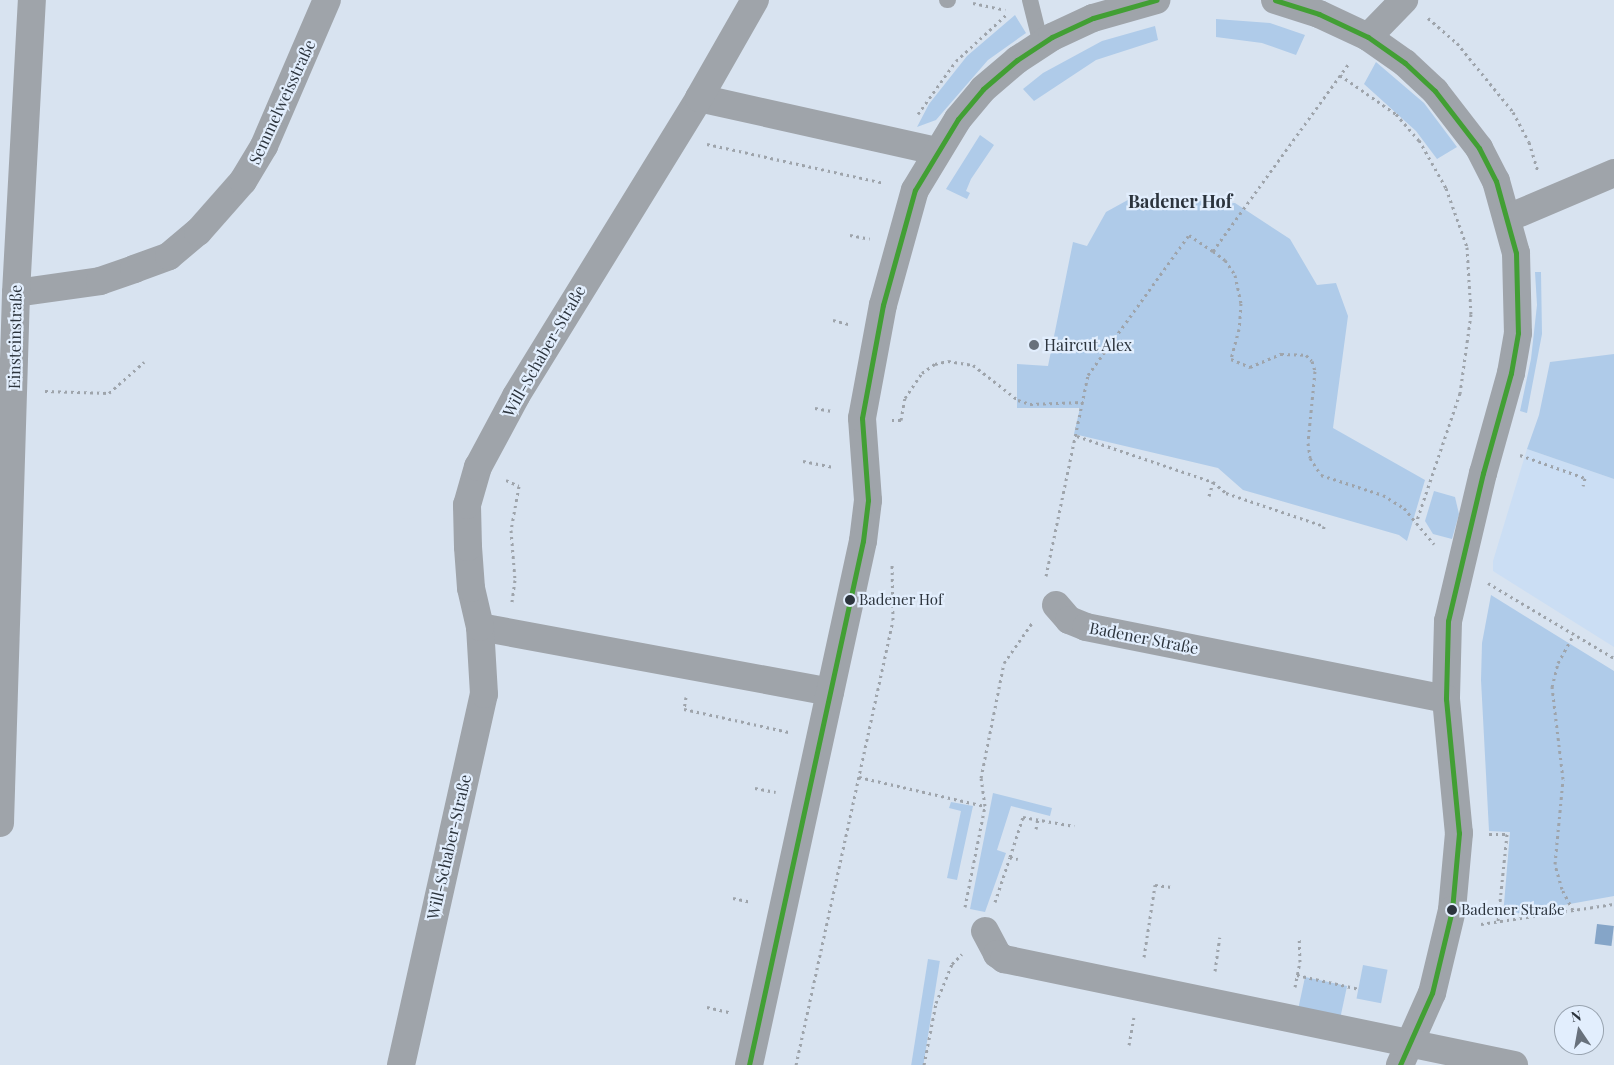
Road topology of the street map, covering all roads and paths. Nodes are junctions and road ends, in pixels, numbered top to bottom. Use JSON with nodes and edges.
{"nodes":[{"id":1,"x":32,"y":0,"type":"edge"},
{"id":2,"x":327,"y":0,"type":"edge"},
{"id":3,"x":755,"y":0,"type":"edge"},
{"id":4,"x":948,"y":0,"type":"edge"},
{"id":5,"x":1030,"y":0,"type":"edge"},
{"id":6,"x":1156,"y":0,"type":"edge"},
{"id":7,"x":1275,"y":0,"type":"edge"},
{"id":8,"x":1404,"y":0,"type":"edge"},
{"id":9,"x":1011,"y":12,"type":"dead end"},
{"id":10,"x":1368,"y":37,"type":"junction"},
{"id":11,"x":1041,"y":44,"type":"junction"},
{"id":12,"x":1340,"y":75,"type":"junction"},
{"id":13,"x":699,"y":98,"type":"junction"},
{"id":14,"x":674,"y":137,"type":"junction"},
{"id":15,"x":936,"y":151,"type":"junction"},
{"id":16,"x":1614,"y":173,"type":"edge"},
{"id":17,"x":915,"y":190,"type":"junction"},
{"id":18,"x":1508,"y":218,"type":"junction"},
{"id":19,"x":1212,"y":251,"type":"junction"},
{"id":20,"x":16,"y":293,"type":"junction"},
{"id":21,"x":144,"y":362,"type":"dead end"},
{"id":22,"x":14,"y":390,"type":"junction"},
{"id":23,"x":1083,"y":402,"type":"junction"},
{"id":24,"x":862,"y":418,"type":"junction"},
{"id":25,"x":1077,"y":436,"type":"junction"},
{"id":26,"x":1517,"y":454,"type":"dead end"},
{"id":27,"x":478,"y":467,"type":"junction"},
{"id":28,"x":1213,"y":482,"type":"junction"},
{"id":29,"x":1583,"y":486,"type":"dead end"},
{"id":30,"x":1209,"y":496,"type":"dead end"},
{"id":31,"x":1323,"y":532,"type":"dead end"},
{"id":32,"x":892,"y":559,"type":"dead end"},
{"id":33,"x":1460,"y":565,"type":"junction"},
{"id":34,"x":5,"y":580,"type":"edge"},
{"id":35,"x":1056,"y":605,"type":"junction"},
{"id":36,"x":480,"y":627,"type":"junction"},
{"id":37,"x":508,"y":632,"type":"junction"},
{"id":38,"x":1574,"y":634,"type":"junction"},
{"id":39,"x":1614,"y":658,"type":"edge"},
{"id":40,"x":690,"y":666,"type":"junction"},
{"id":41,"x":830,"y":692,"type":"junction"},
{"id":42,"x":1446,"y":699,"type":"junction"},
{"id":43,"x":818,"y":739,"type":"junction"},
{"id":44,"x":858,"y":777,"type":"junction"},
{"id":45,"x":985,"y":806,"type":"junction"},
{"id":46,"x":1038,"y":819,"type":"junction"},
{"id":47,"x":0,"y":823,"type":"edge"},
{"id":48,"x":1074,"y":826,"type":"dead end"},
{"id":49,"x":1036,"y":828,"type":"dead end"},
{"id":50,"x":1458,"y":833,"type":"junction"},
{"id":51,"x":1010,"y":857,"type":"junction"},
{"id":52,"x":1018,"y":859,"type":"dead end"},
{"id":53,"x":1172,"y":887,"type":"dead end"},
{"id":54,"x":1614,"y":904,"type":"edge"},
{"id":55,"x":1572,"y":910,"type":"junction"},
{"id":56,"x":1498,"y":921,"type":"junction"},
{"id":57,"x":1448,"y":928,"type":"junction"},
{"id":58,"x":985,"y":931,"type":"junction"},
{"id":59,"x":1299,"y":939,"type":"dead end"},
{"id":60,"x":1297,"y":975,"type":"junction"},
{"id":61,"x":1138,"y":987,"type":"junction"},
{"id":62,"x":1359,"y":989,"type":"dead end"},
{"id":63,"x":1288,"y":1017,"type":"junction"},
{"id":64,"x":1405,"y":1054,"type":"edge"},
{"id":65,"x":401,"y":1065,"type":"edge"},
{"id":66,"x":748,"y":1065,"type":"edge"},
{"id":67,"x":796,"y":1065,"type":"edge"},
{"id":68,"x":924,"y":1065,"type":"edge"},
{"id":69,"x":1514,"y":1065,"type":"edge"}],
"edges":[{"from":1,"to":20,"type":"street","name":"Einsteinstraße"},
{"from":2,"to":20,"type":"street","name":"Semmelweisstraße"},
{"from":3,"to":13,"type":"street","name":"Will-Schaber-Straße"},
{"from":4,"to":9,"type":"path"},
{"from":5,"to":11,"type":"lane"},
{"from":6,"to":11,"type":"street"},
{"from":7,"to":10,"type":"street"},
{"from":8,"to":10,"type":"street"},
{"from":10,"to":12,"type":"path"},
{"from":10,"to":18,"type":"street"},
{"from":11,"to":15,"type":"street"},
{"from":12,"to":19,"type":"path"},
{"from":12,"to":19,"type":"path"},
{"from":13,"to":14,"type":"street","name":"Will-Schaber-Straße"},
{"from":13,"to":15,"type":"street"},
{"from":14,"to":17,"type":"path"},
{"from":14,"to":27,"type":"street","name":"Will-Schaber-Straße"},
{"from":15,"to":17,"type":"street"},
{"from":16,"to":18,"type":"street"},
{"from":17,"to":24,"type":"street"},
{"from":18,"to":33,"type":"street"},
{"from":19,"to":23,"type":"path"},
{"from":20,"to":22,"type":"street","name":"Einsteinstraße"},
{"from":21,"to":22,"type":"path"},
{"from":22,"to":34,"type":"street","name":"Einsteinstraße"},
{"from":23,"to":24,"type":"path"},
{"from":23,"to":25,"type":"path"},
{"from":24,"to":41,"type":"street"},
{"from":25,"to":28,"type":"path"},
{"from":25,"to":35,"type":"path"},
{"from":26,"to":29,"type":"path"},
{"from":27,"to":36,"type":"street","name":"Will-Schaber-Straße"},
{"from":27,"to":37,"type":"path"},
{"from":28,"to":30,"type":"path"},
{"from":28,"to":31,"type":"path"},
{"from":32,"to":44,"type":"path"},
{"from":33,"to":38,"type":"path"},
{"from":33,"to":42,"type":"street"},
{"from":34,"to":47,"type":"street","name":"Einsteinstraße"},
{"from":35,"to":42,"type":"street","name":"Badener Straße"},
{"from":35,"to":45,"type":"path"},
{"from":36,"to":37,"type":"street"},
{"from":36,"to":65,"type":"street","name":"Will-Schaber-Straße"},
{"from":37,"to":40,"type":"street"},
{"from":38,"to":39,"type":"path"},
{"from":38,"to":55,"type":"path"},
{"from":40,"to":41,"type":"street"},
{"from":40,"to":43,"type":"path"},
{"from":41,"to":43,"type":"street"},
{"from":42,"to":50,"type":"street"},
{"from":43,"to":66,"type":"street"},
{"from":44,"to":45,"type":"path"},
{"from":44,"to":67,"type":"path"},
{"from":45,"to":58,"type":"path"},
{"from":46,"to":48,"type":"path"},
{"from":46,"to":49,"type":"path"},
{"from":46,"to":51,"type":"path"},
{"from":50,"to":56,"type":"path"},
{"from":50,"to":57,"type":"street"},
{"from":51,"to":52,"type":"path"},
{"from":51,"to":58,"type":"path"},
{"from":53,"to":61,"type":"path"},
{"from":54,"to":55,"type":"path"},
{"from":55,"to":56,"type":"path"},
{"from":56,"to":57,"type":"path"},
{"from":57,"to":64,"type":"street"},
{"from":58,"to":61,"type":"street"},
{"from":58,"to":68,"type":"path"},
{"from":59,"to":60,"type":"path"},
{"from":60,"to":62,"type":"path"},
{"from":60,"to":63,"type":"path"},
{"from":61,"to":63,"type":"street"},
{"from":63,"to":64,"type":"street"},
{"from":64,"to":69,"type":"street"}]}
